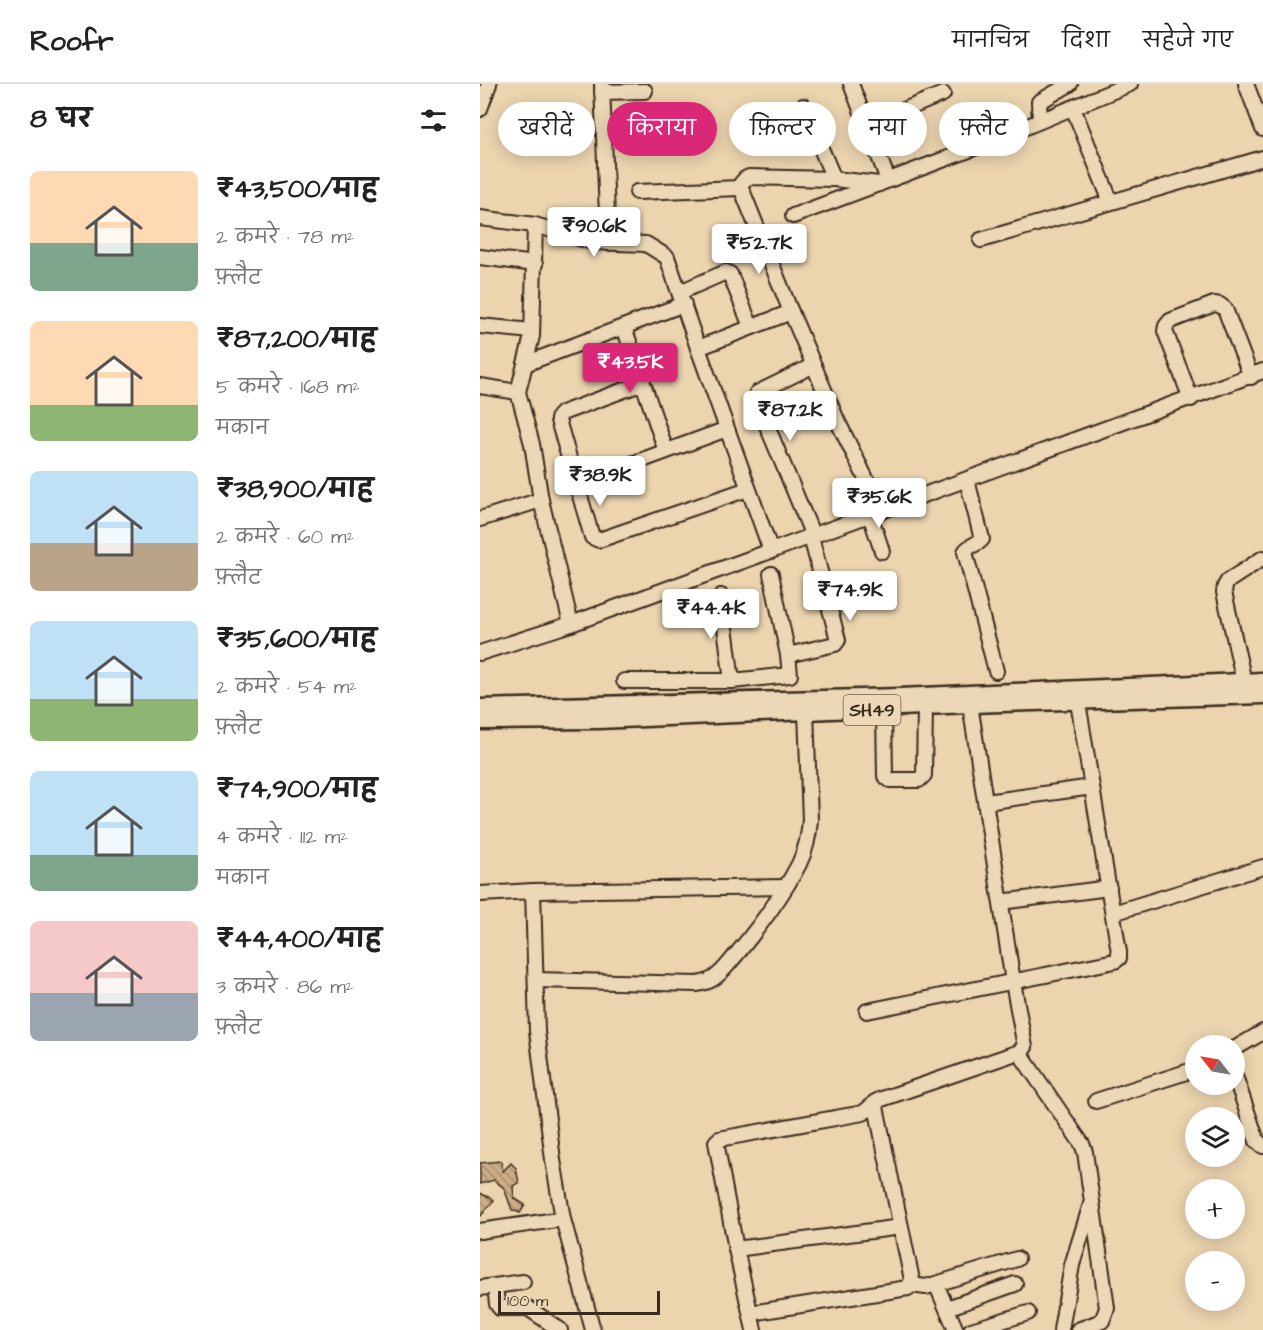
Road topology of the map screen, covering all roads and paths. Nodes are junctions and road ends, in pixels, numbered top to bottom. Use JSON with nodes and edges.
{"nodes":[{"id":1,"x":489,"y":84,"type":"edge"},
{"id":2,"x":851,"y":84,"type":"edge"},
{"id":3,"x":1070,"y":84,"type":"edge"},
{"id":4,"x":1130,"y":84,"type":"edge"},
{"id":5,"x":1246,"y":84,"type":"edge"},
{"id":6,"x":601,"y":86,"type":"edge"},
{"id":7,"x":645,"y":91,"type":"dead end"},
{"id":8,"x":943,"y":94,"type":"dead end"},
{"id":9,"x":858,"y":102,"type":"edge"},
{"id":10,"x":923,"y":102,"type":"edge"},
{"id":11,"x":1073,"y":108,"type":"junction"},
{"id":12,"x":480,"y":109,"type":"edge"},
{"id":13,"x":1040,"y":121,"type":"junction"},
{"id":14,"x":603,"y":124,"type":"junction"},
{"id":15,"x":607,"y":124,"type":"edge"},
{"id":16,"x":1263,"y":129,"type":"edge"},
{"id":17,"x":824,"y":156,"type":"edge"},
{"id":18,"x":876,"y":156,"type":"edge"},
{"id":19,"x":1263,"y":158,"type":"edge"},
{"id":20,"x":834,"y":179,"type":"junction"},
{"id":21,"x":884,"y":182,"type":"junction"},
{"id":22,"x":740,"y":188,"type":"junction"},
{"id":23,"x":637,"y":192,"type":"dead end"},
{"id":24,"x":1111,"y":202,"type":"junction"},
{"id":25,"x":793,"y":216,"type":"dead end"},
{"id":26,"x":480,"y":218,"type":"edge"},
{"id":27,"x":535,"y":225,"type":"junction"},
{"id":28,"x":981,"y":240,"type":"dead end"},
{"id":29,"x":608,"y":243,"type":"junction"},
{"id":30,"x":480,"y":257,"type":"edge"},
{"id":31,"x":535,"y":264,"type":"junction"},
{"id":32,"x":682,"y":298,"type":"junction"},
{"id":33,"x":791,"y":312,"type":"junction"},
{"id":34,"x":480,"y":326,"type":"edge"},
{"id":35,"x":624,"y":327,"type":"junction"},
{"id":36,"x":751,"y":327,"type":"junction"},
{"id":37,"x":532,"y":331,"type":"junction"},
{"id":38,"x":698,"y":348,"type":"junction"},
{"id":39,"x":525,"y":364,"type":"junction"},
{"id":40,"x":814,"y":365,"type":"junction"},
{"id":41,"x":1257,"y":374,"type":"edge"},
{"id":42,"x":644,"y":383,"type":"junction"},
{"id":43,"x":480,"y":387,"type":"edge"},
{"id":44,"x":518,"y":392,"type":"junction"},
{"id":45,"x":1191,"y":399,"type":"junction"},
{"id":46,"x":727,"y":429,"type":"junction"},
{"id":47,"x":666,"y":451,"type":"junction"},
{"id":48,"x":967,"y":480,"type":"junction"},
{"id":49,"x":577,"y":483,"type":"junction"},
{"id":50,"x":748,"y":489,"type":"junction"},
{"id":51,"x":542,"y":500,"type":"junction"},
{"id":52,"x":876,"y":513,"type":"junction"},
{"id":53,"x":480,"y":519,"type":"edge"},
{"id":54,"x":812,"y":536,"type":"junction"},
{"id":55,"x":771,"y":551,"type":"junction"},
{"id":56,"x":882,"y":551,"type":"dead end"},
{"id":57,"x":1263,"y":558,"type":"edge"},
{"id":58,"x":771,"y":574,"type":"dead end"},
{"id":59,"x":721,"y":596,"type":"dead end"},
{"id":60,"x":571,"y":624,"type":"junction"},
{"id":61,"x":480,"y":653,"type":"edge"},
{"id":62,"x":788,"y":655,"type":"junction"},
{"id":63,"x":996,"y":671,"type":"dead end"},
{"id":64,"x":624,"y":681,"type":"dead end"},
{"id":65,"x":732,"y":681,"type":"junction"},
{"id":66,"x":1263,"y":681,"type":"edge"},
{"id":67,"x":676,"y":682,"type":"junction"},
{"id":68,"x":1244,"y":682,"type":"junction"},
{"id":69,"x":1263,"y":695,"type":"edge"},
{"id":70,"x":1078,"y":702,"type":"junction"},
{"id":71,"x":679,"y":703,"type":"junction"},
{"id":72,"x":970,"y":704,"type":"junction"},
{"id":73,"x":480,"y":708,"type":"edge"},
{"id":74,"x":925,"y":708,"type":"junction"},
{"id":75,"x":884,"y":709,"type":"junction"},
{"id":76,"x":806,"y":712,"type":"junction"},
{"id":77,"x":480,"y":721,"type":"edge"},
{"id":78,"x":1092,"y":787,"type":"junction"},
{"id":79,"x":986,"y":802,"type":"junction"},
{"id":80,"x":1263,"y":867,"type":"edge"},
{"id":81,"x":785,"y":888,"type":"junction"},
{"id":82,"x":1108,"y":888,"type":"junction"},
{"id":83,"x":533,"y":891,"type":"junction"},
{"id":84,"x":480,"y":894,"type":"edge"},
{"id":85,"x":1001,"y":902,"type":"junction"},
{"id":86,"x":1113,"y":913,"type":"junction"},
{"id":87,"x":536,"y":980,"type":"junction"},
{"id":88,"x":1013,"y":982,"type":"junction"},
{"id":89,"x":867,"y":1011,"type":"dead end"},
{"id":90,"x":1263,"y":1032,"type":"edge"},
{"id":91,"x":1245,"y":1043,"type":"edge"},
{"id":92,"x":1019,"y":1052,"type":"junction"},
{"id":93,"x":1185,"y":1073,"type":"edge"},
{"id":94,"x":1241,"y":1095,"type":"edge"},
{"id":95,"x":1096,"y":1101,"type":"dead end"},
{"id":96,"x":875,"y":1102,"type":"junction"},
{"id":97,"x":1263,"y":1146,"type":"edge"},
{"id":98,"x":1092,"y":1201,"type":"junction"},
{"id":99,"x":564,"y":1219,"type":"junction"},
{"id":100,"x":901,"y":1227,"type":"junction"},
{"id":101,"x":480,"y":1231,"type":"edge"},
{"id":102,"x":736,"y":1250,"type":"junction"},
{"id":103,"x":1017,"y":1259,"type":"dead end"},
{"id":104,"x":523,"y":1282,"type":"dead end"},
{"id":105,"x":936,"y":1284,"type":"junction"},
{"id":106,"x":1016,"y":1284,"type":"dead end"},
{"id":107,"x":911,"y":1285,"type":"junction"},
{"id":108,"x":495,"y":1286,"type":"junction"},
{"id":109,"x":480,"y":1288,"type":"edge"},
{"id":110,"x":947,"y":1308,"type":"junction"},
{"id":111,"x":751,"y":1313,"type":"junction"},
{"id":112,"x":1028,"y":1313,"type":"dead end"},
{"id":113,"x":560,"y":1330,"type":"edge"},
{"id":114,"x":593,"y":1330,"type":"edge"},
{"id":115,"x":754,"y":1330,"type":"edge"},
{"id":116,"x":956,"y":1330,"type":"edge"},
{"id":117,"x":971,"y":1330,"type":"edge"},
{"id":118,"x":1061,"y":1330,"type":"edge"},
{"id":119,"x":1078,"y":1330,"type":"edge"}],
"edges":[{"from":1,"to":12,"type":"street"},
{"from":2,"to":9,"type":"street"},
{"from":3,"to":13,"type":"street"},
{"from":4,"to":11,"type":"street"},
{"from":5,"to":16,"type":"street"},
{"from":6,"to":7,"type":"street"},
{"from":6,"to":14,"type":"street"},
{"from":8,"to":10,"type":"street"},
{"from":11,"to":13,"type":"street"},
{"from":11,"to":24,"type":"street"},
{"from":13,"to":21,"type":"street"},
{"from":14,"to":15,"type":"street"},
{"from":14,"to":29,"type":"street"},
{"from":17,"to":20,"type":"street"},
{"from":18,"to":21,"type":"street"},
{"from":19,"to":24,"type":"street"},
{"from":20,"to":21,"type":"street"},
{"from":20,"to":22,"type":"street"},
{"from":21,"to":25,"type":"street"},
{"from":22,"to":23,"type":"street"},
{"from":22,"to":33,"type":"street"},
{"from":24,"to":28,"type":"street"},
{"from":26,"to":27,"type":"street"},
{"from":27,"to":29,"type":"street"},
{"from":27,"to":31,"type":"street"},
{"from":29,"to":32,"type":"street"},
{"from":30,"to":31,"type":"street"},
{"from":31,"to":37,"type":"street"},
{"from":32,"to":35,"type":"street"},
{"from":32,"to":36,"type":"street"},
{"from":32,"to":38,"type":"street"},
{"from":33,"to":36,"type":"street"},
{"from":33,"to":40,"type":"street"},
{"from":34,"to":37,"type":"street"},
{"from":35,"to":39,"type":"street"},
{"from":35,"to":42,"type":"street"},
{"from":36,"to":38,"type":"street"},
{"from":37,"to":39,"type":"street"},
{"from":38,"to":46,"type":"street"},
{"from":39,"to":44,"type":"street"},
{"from":40,"to":52,"type":"street"},
{"from":40,"to":54,"type":"street"},
{"from":41,"to":45,"type":"street"},
{"from":41,"to":45,"type":"street"},
{"from":42,"to":47,"type":"street"},
{"from":42,"to":49,"type":"street"},
{"from":43,"to":44,"type":"street"},
{"from":44,"to":51,"type":"street"},
{"from":45,"to":48,"type":"street"},
{"from":46,"to":47,"type":"street"},
{"from":46,"to":50,"type":"street"},
{"from":47,"to":49,"type":"street"},
{"from":48,"to":52,"type":"street"},
{"from":48,"to":63,"type":"street"},
{"from":49,"to":50,"type":"street"},
{"from":50,"to":55,"type":"street"},
{"from":51,"to":53,"type":"street"},
{"from":51,"to":60,"type":"street"},
{"from":52,"to":54,"type":"street"},
{"from":52,"to":56,"type":"street"},
{"from":54,"to":55,"type":"street"},
{"from":54,"to":62,"type":"street"},
{"from":55,"to":60,"type":"street"},
{"from":57,"to":68,"type":"street"},
{"from":58,"to":62,"type":"street"},
{"from":59,"to":65,"type":"street"},
{"from":60,"to":61,"type":"street"},
{"from":62,"to":65,"type":"street"},
{"from":64,"to":67,"type":"street"},
{"from":65,"to":67,"type":"street"},
{"from":66,"to":68,"type":"main road","number":"SH49"},
{"from":67,"to":71,"type":"street"},
{"from":68,"to":71,"type":"main road","number":"SH49"},
{"from":69,"to":70,"type":"main road","number":"SH49"},
{"from":70,"to":72,"type":"main road","number":"SH49"},
{"from":70,"to":78,"type":"street"},
{"from":71,"to":73,"type":"main road","number":"SH49"},
{"from":72,"to":74,"type":"main road","number":"SH49"},
{"from":72,"to":79,"type":"street"},
{"from":74,"to":75,"type":"main road","number":"SH49"},
{"from":74,"to":75,"type":"street"},
{"from":75,"to":76,"type":"main road","number":"SH49"},
{"from":76,"to":77,"type":"main road","number":"SH49"},
{"from":76,"to":81,"type":"street"},
{"from":78,"to":79,"type":"street"},
{"from":78,"to":82,"type":"street"},
{"from":79,"to":85,"type":"street"},
{"from":80,"to":86,"type":"street"},
{"from":81,"to":83,"type":"street"},
{"from":81,"to":87,"type":"street"},
{"from":82,"to":85,"type":"street"},
{"from":82,"to":86,"type":"street"},
{"from":83,"to":84,"type":"street"},
{"from":83,"to":87,"type":"street"},
{"from":85,"to":88,"type":"street"},
{"from":86,"to":88,"type":"street"},
{"from":87,"to":99,"type":"street"},
{"from":88,"to":89,"type":"street"},
{"from":88,"to":92,"type":"street"},
{"from":90,"to":91,"type":"street"},
{"from":92,"to":96,"type":"street"},
{"from":92,"to":98,"type":"street"},
{"from":93,"to":95,"type":"street"},
{"from":94,"to":97,"type":"street"},
{"from":96,"to":100,"type":"street"},
{"from":96,"to":102,"type":"street"},
{"from":98,"to":118,"type":"street"},
{"from":98,"to":119,"type":"street"},
{"from":99,"to":101,"type":"street"},
{"from":99,"to":114,"type":"street"},
{"from":100,"to":102,"type":"street"},
{"from":100,"to":107,"type":"street"},
{"from":102,"to":111,"type":"street"},
{"from":103,"to":105,"type":"street"},
{"from":104,"to":108,"type":"street"},
{"from":105,"to":107,"type":"street"},
{"from":105,"to":110,"type":"street"},
{"from":106,"to":110,"type":"street"},
{"from":107,"to":111,"type":"street"},
{"from":108,"to":109,"type":"street"},
{"from":108,"to":113,"type":"street"},
{"from":110,"to":116,"type":"street"},
{"from":111,"to":115,"type":"street"},
{"from":112,"to":117,"type":"street"}]}
